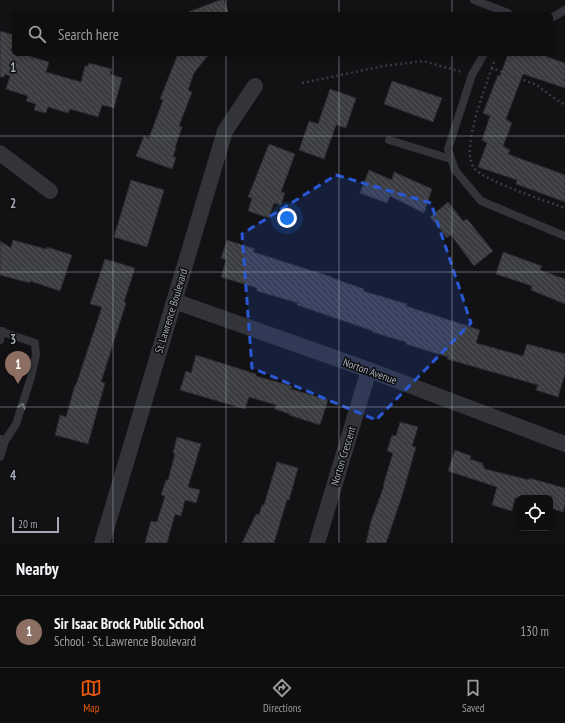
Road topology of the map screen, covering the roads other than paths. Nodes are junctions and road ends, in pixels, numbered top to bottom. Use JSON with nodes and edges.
{"nodes":[{"id":1,"x":474,"y":0,"type":"edge"},
{"id":2,"x":565,"y":10,"type":"edge"},
{"id":3,"x":505,"y":12,"type":"edge"},
{"id":4,"x":553,"y":17,"type":"edge"},
{"id":5,"x":483,"y":56,"type":"edge"},
{"id":6,"x":255,"y":86,"type":"dead end"},
{"id":7,"x":388,"y":140,"type":"dead end"},
{"id":8,"x":0,"y":153,"type":"edge"},
{"id":9,"x":451,"y":159,"type":"junction"},
{"id":10,"x":50,"y":192,"type":"dead end"},
{"id":11,"x":565,"y":236,"type":"edge"},
{"id":12,"x":174,"y":301,"type":"junction"},
{"id":13,"x":1,"y":334,"type":"edge"},
{"id":14,"x":369,"y":370,"type":"junction"},
{"id":15,"x":2,"y":440,"type":"edge"},
{"id":16,"x":565,"y":444,"type":"edge"},
{"id":17,"x":0,"y":457,"type":"edge"},
{"id":18,"x":102,"y":543,"type":"edge"},
{"id":19,"x":317,"y":543,"type":"edge"}],
"edges":[{"from":1,"to":3,"type":"lane"},
{"from":2,"to":4,"type":"lane"},
{"from":5,"to":9,"type":"lane"},
{"from":6,"to":12,"type":"street","name":"St. Lawrence Boulevard"},
{"from":7,"to":9,"type":"lane"},
{"from":8,"to":10,"type":"street"},
{"from":9,"to":11,"type":"lane"},
{"from":12,"to":14,"type":"street","name":"Norton Avenue"},
{"from":12,"to":18,"type":"street","name":"St. Lawrence Boulevard"},
{"from":15,"to":13,"type":"lane","one_way":true},
{"from":14,"to":16,"type":"street","name":"Norton Avenue"},
{"from":14,"to":19,"type":"street","name":"Norton Crescent"},
{"from":15,"to":17,"type":"lane"}]}
